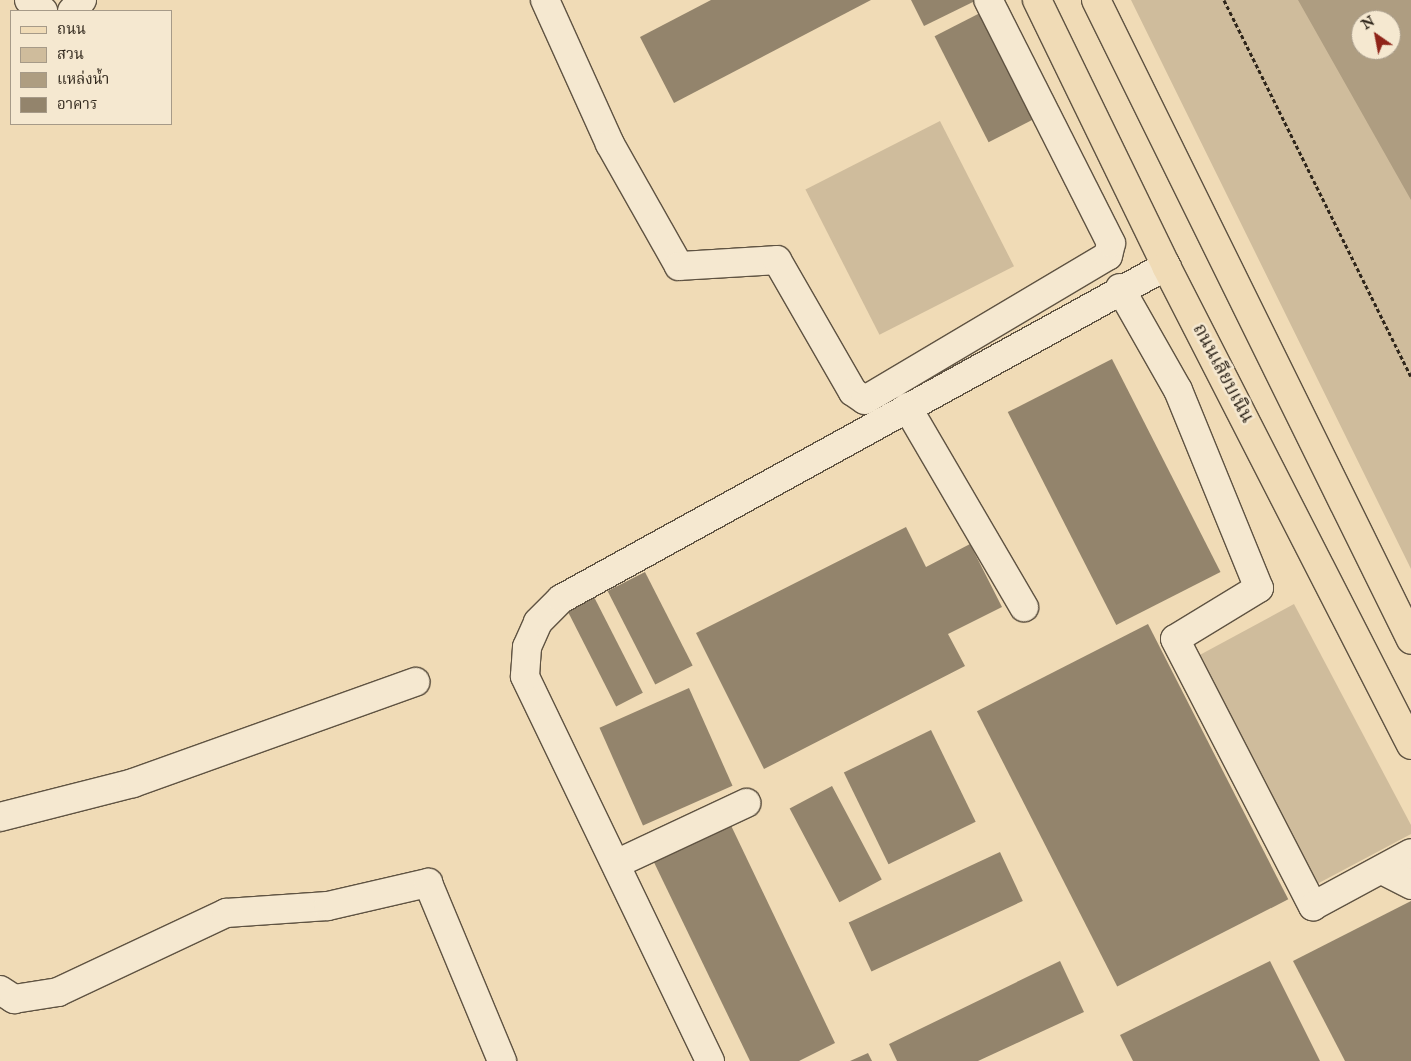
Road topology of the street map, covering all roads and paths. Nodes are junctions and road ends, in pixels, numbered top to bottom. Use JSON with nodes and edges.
{"nodes":[{"id":1,"x":29,"y":0,"type":"edge"},
{"id":2,"x":82,"y":0,"type":"edge"},
{"id":3,"x":545,"y":0,"type":"edge"},
{"id":4,"x":988,"y":0,"type":"edge"},
{"id":5,"x":1037,"y":0,"type":"edge"},
{"id":6,"x":1096,"y":0,"type":"edge"},
{"id":7,"x":1224,"y":0,"type":"edge"},
{"id":8,"x":42,"y":10,"type":"edge"},
{"id":9,"x":73,"y":10,"type":"edge"},
{"id":10,"x":1166,"y":266,"type":"junction"},
{"id":11,"x":1120,"y":288,"type":"junction"},
{"id":12,"x":1411,"y":376,"type":"edge"},
{"id":13,"x":907,"y":406,"type":"junction"},
{"id":14,"x":1024,"y":607,"type":"dead end"},
{"id":15,"x":1411,"y":640,"type":"edge"},
{"id":16,"x":415,"y":682,"type":"dead end"},
{"id":17,"x":1411,"y":745,"type":"edge"},
{"id":18,"x":746,"y":803,"type":"dead end"},
{"id":19,"x":0,"y":817,"type":"edge"},
{"id":20,"x":1411,"y":853,"type":"edge"},
{"id":21,"x":616,"y":864,"type":"junction"},
{"id":22,"x":1382,"y":870,"type":"junction"},
{"id":23,"x":1411,"y":885,"type":"edge"},
{"id":24,"x":0,"y":990,"type":"edge"},
{"id":25,"x":502,"y":1061,"type":"edge"},
{"id":26,"x":710,"y":1061,"type":"edge"}],
"edges":[{"from":1,"to":8,"type":"street"},
{"from":2,"to":9,"type":"street"},
{"from":3,"to":4,"type":"street"},
{"from":5,"to":10,"type":"main road","name":"ถนนเลียบเนิน"},
{"from":6,"to":15,"type":"main road"},
{"from":7,"to":12,"type":"path"},
{"from":10,"to":11,"type":"street"},
{"from":10,"to":17,"type":"main road","name":"ถนนเลียบเนิน"},
{"from":11,"to":13,"type":"street"},
{"from":11,"to":22,"type":"street"},
{"from":13,"to":14,"type":"street"},
{"from":13,"to":21,"type":"street"},
{"from":16,"to":19,"type":"street"},
{"from":18,"to":21,"type":"street"},
{"from":20,"to":22,"type":"street"},
{"from":21,"to":26,"type":"street"},
{"from":22,"to":23,"type":"street"},
{"from":24,"to":25,"type":"street"}]}
